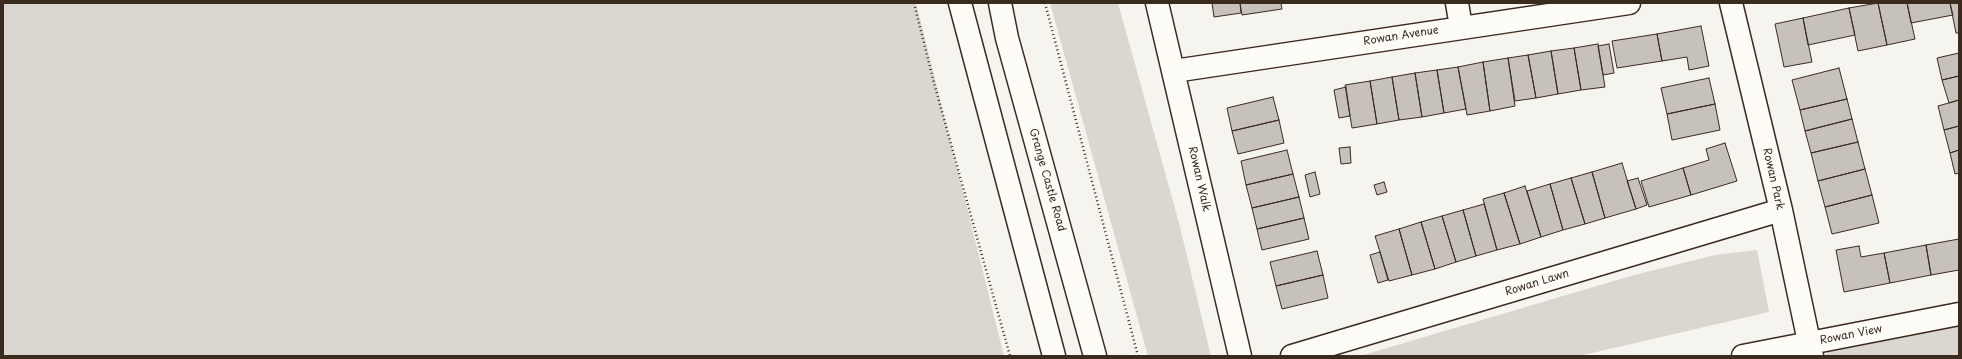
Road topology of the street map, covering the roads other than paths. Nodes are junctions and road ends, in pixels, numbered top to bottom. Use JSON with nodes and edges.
{"nodes":[{"id":1,"x":960,"y":3,"type":"edge"},
{"id":2,"x":1000,"y":3,"type":"edge"},
{"id":3,"x":1157,"y":3,"type":"edge"},
{"id":4,"x":1457,"y":3,"type":"edge"},
{"id":5,"x":1629,"y":3,"type":"edge"},
{"id":6,"x":1731,"y":3,"type":"edge"},
{"id":7,"x":1461,"y":27,"type":"junction"},
{"id":8,"x":1174,"y":71,"type":"junction"},
{"id":9,"x":1781,"y":210,"type":"junction"},
{"id":10,"x":1959,"y":314,"type":"edge"},
{"id":11,"x":1811,"y":350,"type":"edge"},
{"id":12,"x":1054,"y":356,"type":"edge"},
{"id":13,"x":1095,"y":356,"type":"edge"},
{"id":14,"x":1240,"y":356,"type":"edge"},
{"id":15,"x":1292,"y":356,"type":"edge"},
{"id":16,"x":1743,"y":356,"type":"edge"}],
"edges":[{"from":1,"to":12,"type":"street"},
{"from":2,"to":13,"type":"street","name":"Grange Castle Road"},
{"from":3,"to":8,"type":"street","name":"Rowan Walk"},
{"from":4,"to":7,"type":"street"},
{"from":5,"to":7,"type":"street","name":"Rowan Avenue"},
{"from":6,"to":9,"type":"street","name":"Rowan Park"},
{"from":7,"to":8,"type":"street","name":"Rowan Avenue"},
{"from":8,"to":14,"type":"street","name":"Rowan Walk"},
{"from":9,"to":11,"type":"street","name":"Rowan Park"},
{"from":9,"to":15,"type":"street","name":"Rowan Lawn"},
{"from":10,"to":11,"type":"street","name":"Rowan View"},
{"from":11,"to":16,"type":"street","name":"Rowan View"}]}
